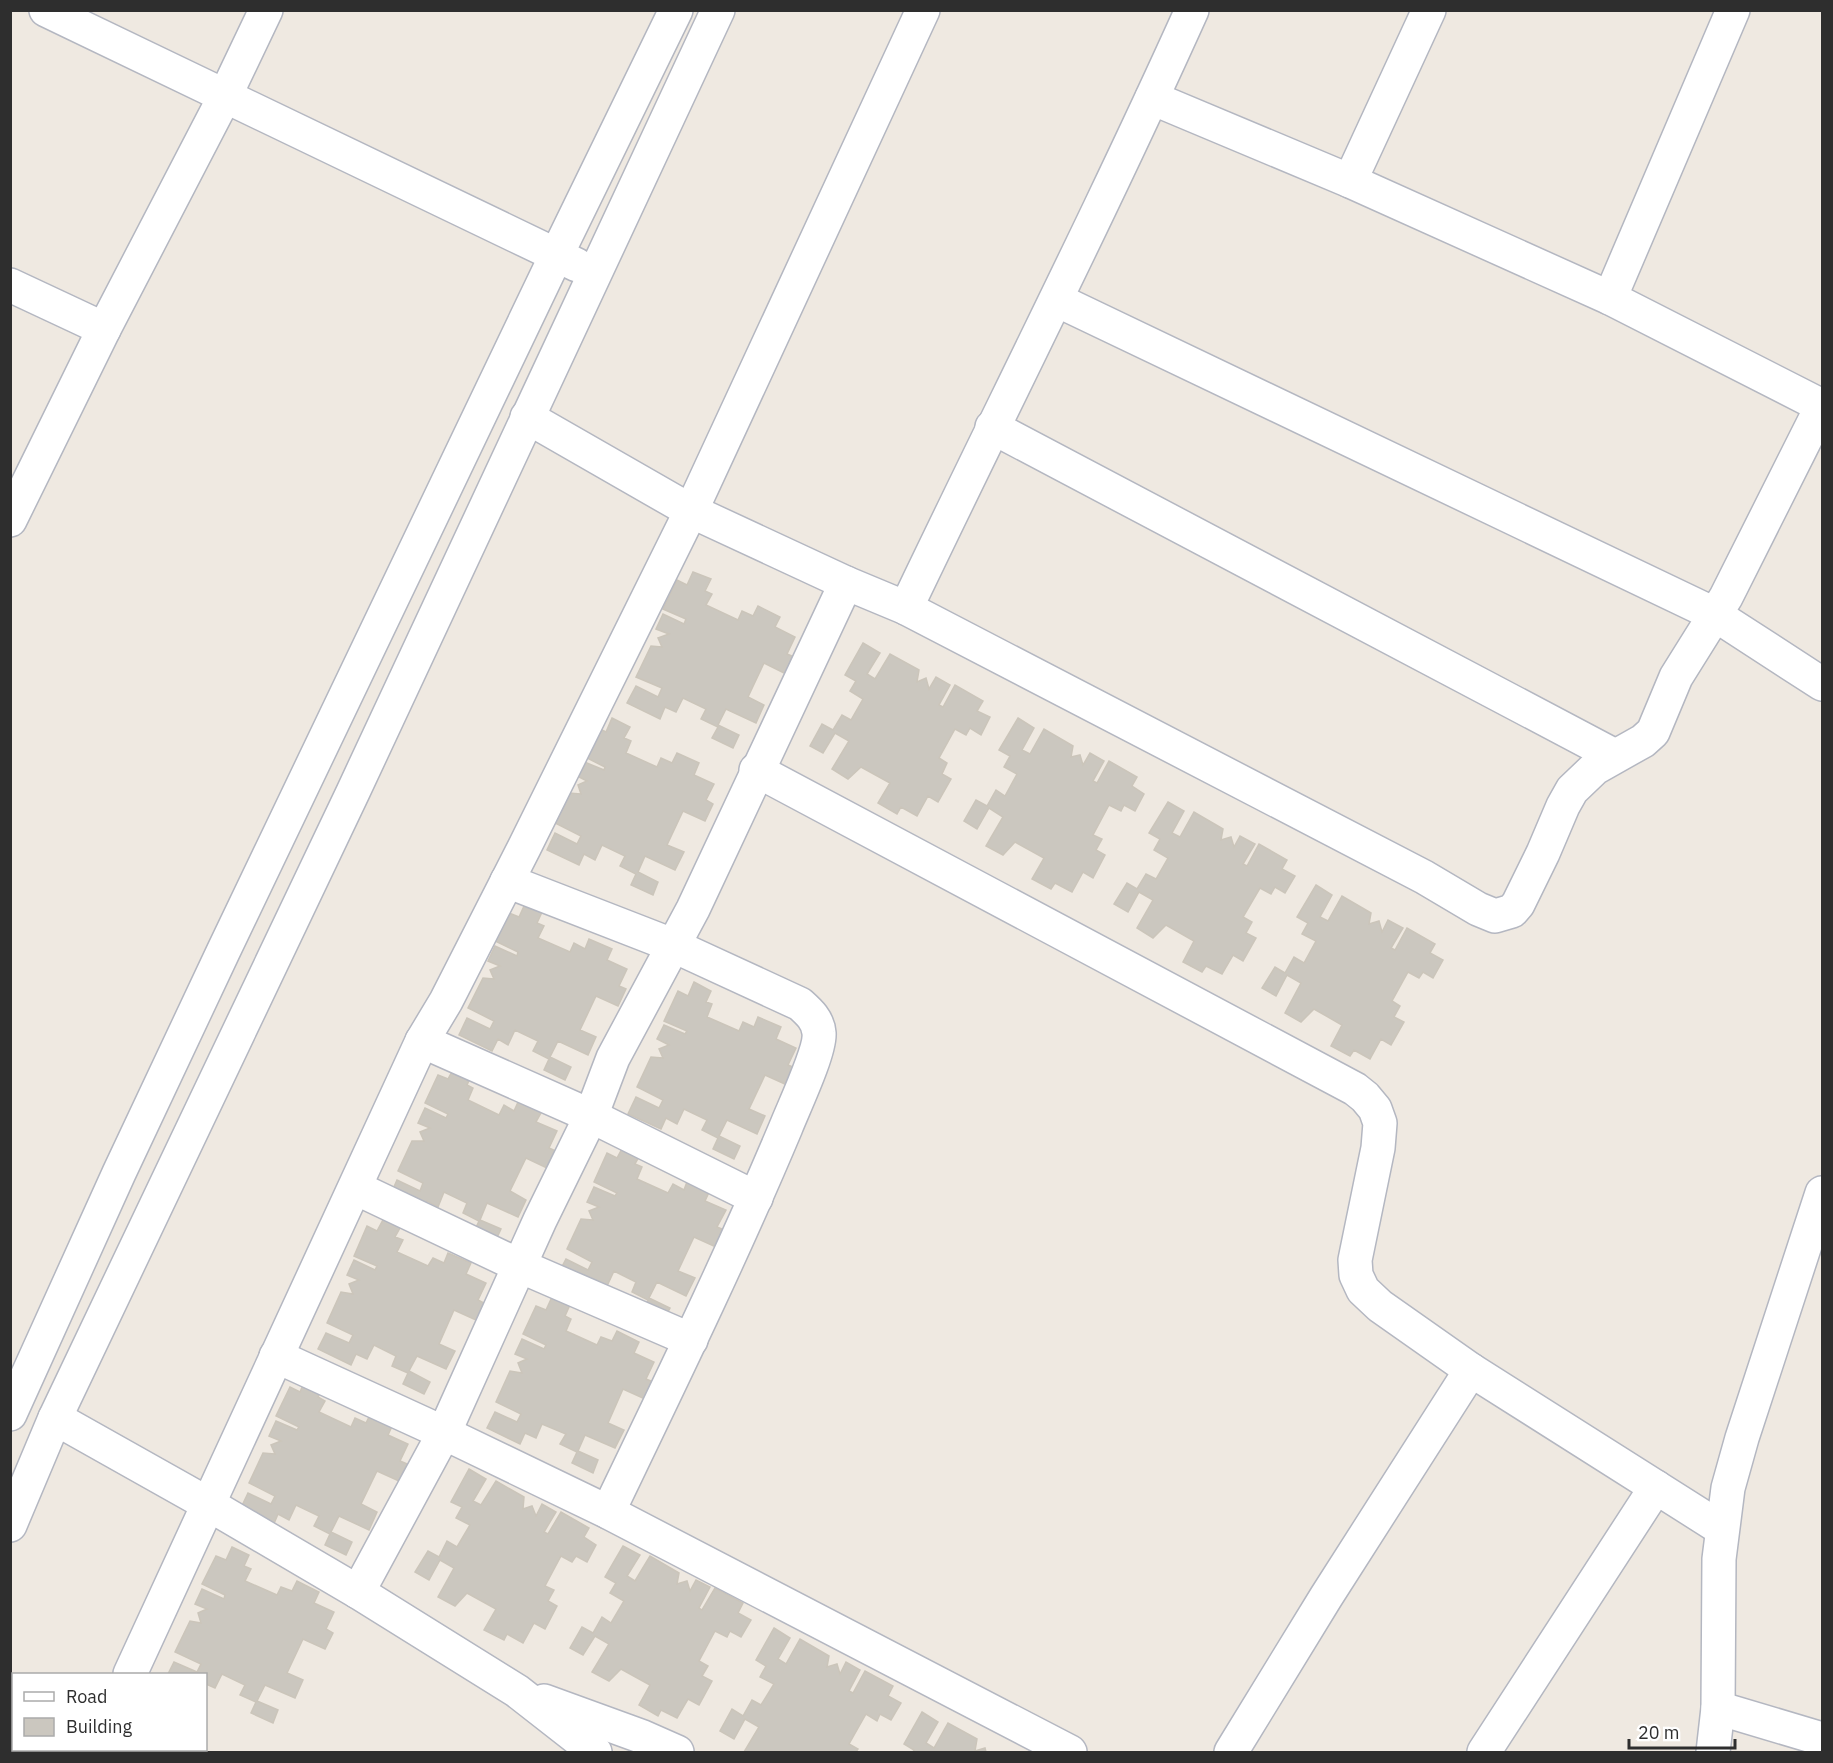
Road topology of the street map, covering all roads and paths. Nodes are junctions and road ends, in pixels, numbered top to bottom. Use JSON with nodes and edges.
{"nodes":[{"id":1,"x":46,"y":10,"type":"edge"},
{"id":2,"x":266,"y":10,"type":"edge"},
{"id":3,"x":676,"y":10,"type":"edge"},
{"id":4,"x":718,"y":10,"type":"edge"},
{"id":5,"x":923,"y":10,"type":"edge"},
{"id":6,"x":1192,"y":10,"type":"edge"},
{"id":7,"x":1430,"y":10,"type":"edge"},
{"id":8,"x":1733,"y":10,"type":"edge"},
{"id":9,"x":225,"y":96,"type":"junction"},
{"id":10,"x":1152,"y":98,"type":"junction"},
{"id":11,"x":1350,"y":180,"type":"junction"},
{"id":12,"x":556,"y":255,"type":"junction"},
{"id":13,"x":595,"y":273,"type":"junction"},
{"id":14,"x":10,"y":285,"type":"edge"},
{"id":15,"x":1610,"y":298,"type":"junction"},
{"id":16,"x":1057,"y":300,"type":"junction"},
{"id":17,"x":104,"y":329,"type":"junction"},
{"id":18,"x":1822,"y":406,"type":"edge"},
{"id":19,"x":527,"y":417,"type":"junction"},
{"id":20,"x":992,"y":427,"type":"junction"},
{"id":21,"x":691,"y":511,"type":"junction"},
{"id":22,"x":10,"y":520,"type":"edge"},
{"id":23,"x":846,"y":583,"type":"junction"},
{"id":24,"x":906,"y":608,"type":"junction"},
{"id":25,"x":1714,"y":614,"type":"junction"},
{"id":26,"x":1822,"y":684,"type":"edge"},
{"id":27,"x":1615,"y":756,"type":"junction"},
{"id":28,"x":756,"y":770,"type":"junction"},
{"id":29,"x":507,"y":881,"type":"junction"},
{"id":30,"x":240,"y":917,"type":"junction"},
{"id":31,"x":285,"y":936,"type":"junction"},
{"id":32,"x":672,"y":945,"type":"junction"},
{"id":33,"x":422,"y":1041,"type":"junction"},
{"id":34,"x":591,"y":1116,"type":"junction"},
{"id":35,"x":356,"y":1188,"type":"junction"},
{"id":36,"x":1822,"y":1193,"type":"edge"},
{"id":37,"x":756,"y":1198,"type":"junction"},
{"id":38,"x":520,"y":1266,"type":"junction"},
{"id":39,"x":691,"y":1340,"type":"junction"},
{"id":40,"x":41,"y":1347,"type":"junction"},
{"id":41,"x":276,"y":1356,"type":"junction"},
{"id":42,"x":81,"y":1367,"type":"junction"},
{"id":43,"x":1471,"y":1370,"type":"junction"},
{"id":44,"x":10,"y":1414,"type":"edge"},
{"id":45,"x":55,"y":1418,"type":"junction"},
{"id":46,"x":444,"y":1433,"type":"junction"},
{"id":47,"x":1656,"y":1487,"type":"junction"},
{"id":48,"x":208,"y":1504,"type":"junction"},
{"id":49,"x":608,"y":1512,"type":"junction"},
{"id":50,"x":10,"y":1525,"type":"edge"},
{"id":51,"x":1722,"y":1529,"type":"junction"},
{"id":52,"x":358,"y":1592,"type":"junction"},
{"id":53,"x":130,"y":1673,"type":"edge"},
{"id":54,"x":517,"y":1691,"type":"junction"},
{"id":55,"x":1718,"y":1708,"type":"junction"},
{"id":56,"x":1822,"y":1739,"type":"edge"},
{"id":57,"x":595,"y":1752,"type":"edge"},
{"id":58,"x":677,"y":1752,"type":"edge"},
{"id":59,"x":1070,"y":1752,"type":"edge"},
{"id":60,"x":1231,"y":1752,"type":"edge"},
{"id":61,"x":1484,"y":1752,"type":"edge"},
{"id":62,"x":1713,"y":1752,"type":"edge"}],
"edges":[{"from":1,"to":9,"type":"street"},
{"from":2,"to":9,"type":"street"},
{"from":3,"to":12,"type":"street"},
{"from":4,"to":13,"type":"street"},
{"from":5,"to":21,"type":"street"},
{"from":6,"to":10,"type":"street"},
{"from":7,"to":11,"type":"street"},
{"from":8,"to":15,"type":"street"},
{"from":9,"to":12,"type":"street"},
{"from":9,"to":17,"type":"street"},
{"from":10,"to":11,"type":"street"},
{"from":10,"to":16,"type":"street"},
{"from":11,"to":15,"type":"street"},
{"from":12,"to":13,"type":"street"},
{"from":12,"to":30,"type":"street"},
{"from":13,"to":19,"type":"street"},
{"from":14,"to":17,"type":"street"},
{"from":15,"to":18,"type":"street"},
{"from":16,"to":20,"type":"street"},
{"from":16,"to":25,"type":"street"},
{"from":17,"to":22,"type":"street"},
{"from":18,"to":25,"type":"street"},
{"from":19,"to":21,"type":"street"},
{"from":19,"to":31,"type":"street"},
{"from":20,"to":24,"type":"street"},
{"from":20,"to":27,"type":"street"},
{"from":21,"to":23,"type":"street"},
{"from":21,"to":29,"type":"street"},
{"from":23,"to":24,"type":"street"},
{"from":23,"to":28,"type":"street"},
{"from":24,"to":27,"type":"street"},
{"from":25,"to":26,"type":"street"},
{"from":25,"to":27,"type":"street"},
{"from":28,"to":32,"type":"street"},
{"from":28,"to":43,"type":"street"},
{"from":29,"to":32,"type":"street"},
{"from":29,"to":33,"type":"street"},
{"from":30,"to":31,"type":"street"},
{"from":30,"to":40,"type":"street"},
{"from":31,"to":42,"type":"street"},
{"from":32,"to":34,"type":"street"},
{"from":32,"to":37,"type":"street"},
{"from":33,"to":34,"type":"street"},
{"from":33,"to":35,"type":"street"},
{"from":34,"to":37,"type":"street"},
{"from":34,"to":38,"type":"street"},
{"from":35,"to":38,"type":"street"},
{"from":35,"to":41,"type":"street"},
{"from":36,"to":51,"type":"street"},
{"from":37,"to":39,"type":"street"},
{"from":38,"to":39,"type":"street"},
{"from":38,"to":46,"type":"street"},
{"from":39,"to":49,"type":"street"},
{"from":40,"to":42,"type":"street"},
{"from":40,"to":44,"type":"street"},
{"from":41,"to":46,"type":"street"},
{"from":41,"to":48,"type":"street"},
{"from":42,"to":45,"type":"street"},
{"from":43,"to":47,"type":"street"},
{"from":43,"to":60,"type":"street"},
{"from":45,"to":48,"type":"street"},
{"from":45,"to":50,"type":"street"},
{"from":46,"to":49,"type":"street"},
{"from":46,"to":52,"type":"street"},
{"from":47,"to":51,"type":"street"},
{"from":47,"to":61,"type":"street"},
{"from":48,"to":52,"type":"street"},
{"from":48,"to":53,"type":"street"},
{"from":49,"to":59,"type":"street"},
{"from":51,"to":55,"type":"street"},
{"from":52,"to":54,"type":"street"},
{"from":54,"to":57,"type":"street"},
{"from":54,"to":58,"type":"street"},
{"from":55,"to":56,"type":"street"},
{"from":55,"to":62,"type":"street"}]}
